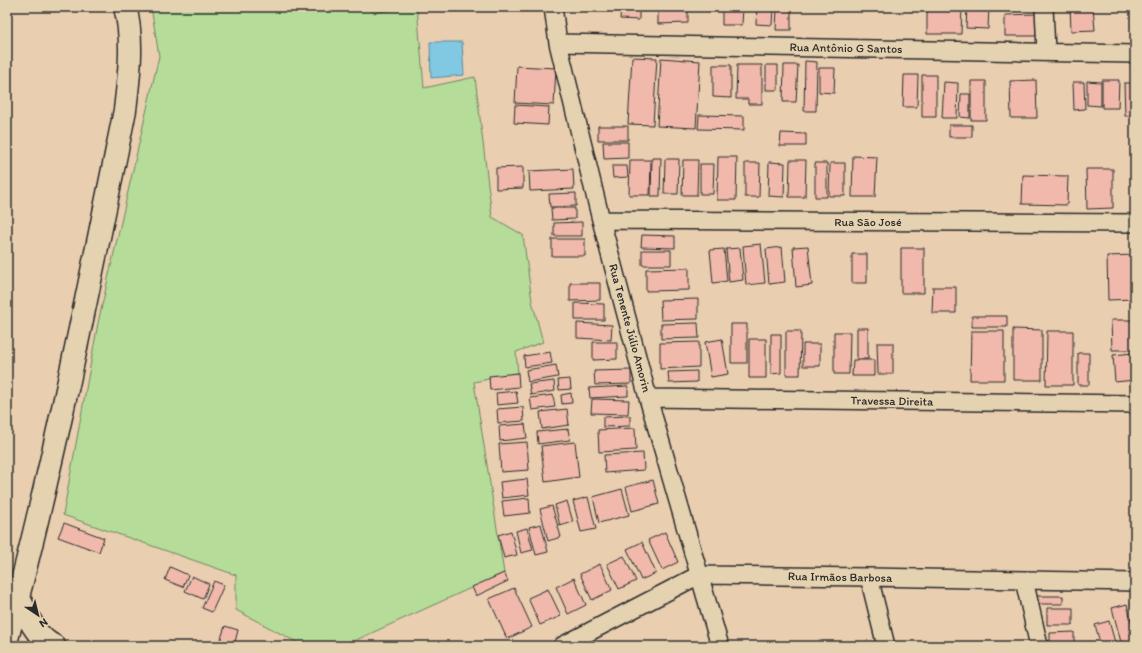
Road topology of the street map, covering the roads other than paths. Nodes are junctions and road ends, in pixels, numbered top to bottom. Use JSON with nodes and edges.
{"nodes":[{"id":1,"x":125,"y":7,"type":"edge"},
{"id":2,"x":553,"y":7,"type":"edge"},
{"id":3,"x":1044,"y":7,"type":"edge"},
{"id":4,"x":558,"y":43,"type":"junction"},
{"id":5,"x":1046,"y":52,"type":"junction"},
{"id":6,"x":1135,"y":54,"type":"edge"},
{"id":7,"x":601,"y":220,"type":"junction"},
{"id":8,"x":1135,"y":224,"type":"edge"},
{"id":9,"x":648,"y":398,"type":"junction"},
{"id":10,"x":1135,"y":404,"type":"edge"},
{"id":11,"x":699,"y":575,"type":"junction"},
{"id":12,"x":869,"y":577,"type":"junction"},
{"id":13,"x":1024,"y":580,"type":"junction"},
{"id":14,"x":1135,"y":582,"type":"edge"},
{"id":15,"x":13,"y":603,"type":"edge"},
{"id":16,"x":7,"y":638,"type":"edge"},
{"id":17,"x":54,"y":646,"type":"edge"},
{"id":18,"x":562,"y":646,"type":"edge"},
{"id":19,"x":720,"y":646,"type":"edge"},
{"id":20,"x":886,"y":646,"type":"edge"},
{"id":21,"x":1039,"y":646,"type":"edge"}],
"edges":[{"from":1,"to":15,"type":"main road"},
{"from":2,"to":4,"type":"street","name":"Rua Tenente Júlio Amorin"},
{"from":3,"to":5,"type":"street"},
{"from":4,"to":5,"type":"street","name":"Rua Antônio G Santos"},
{"from":4,"to":7,"type":"street","name":"Rua Tenente Júlio Amorin"},
{"from":5,"to":6,"type":"street","name":"Rua Antônio G Santos"},
{"from":7,"to":8,"type":"street","name":"Rua São José"},
{"from":7,"to":9,"type":"street","name":"Rua Tenente Júlio Amorin"},
{"from":9,"to":10,"type":"street","name":"Travessa Direita"},
{"from":9,"to":11,"type":"street","name":"Rua Tenente Júlio Amorin"},
{"from":11,"to":12,"type":"street","name":"Rua Irmãos Barbosa"},
{"from":11,"to":18,"type":"street","name":"Rua Irmãos Barbosa"},
{"from":11,"to":19,"type":"street","name":"Rua Tenente Júlio Amorin"},
{"from":12,"to":13,"type":"street","name":"Rua Irmãos Barbosa"},
{"from":12,"to":20,"type":"street"},
{"from":13,"to":14,"type":"street","name":"Rua Irmãos Barbosa"},
{"from":13,"to":21,"type":"street"},
{"from":15,"to":16,"type":"main road"},
{"from":15,"to":17,"type":"main road"}]}
